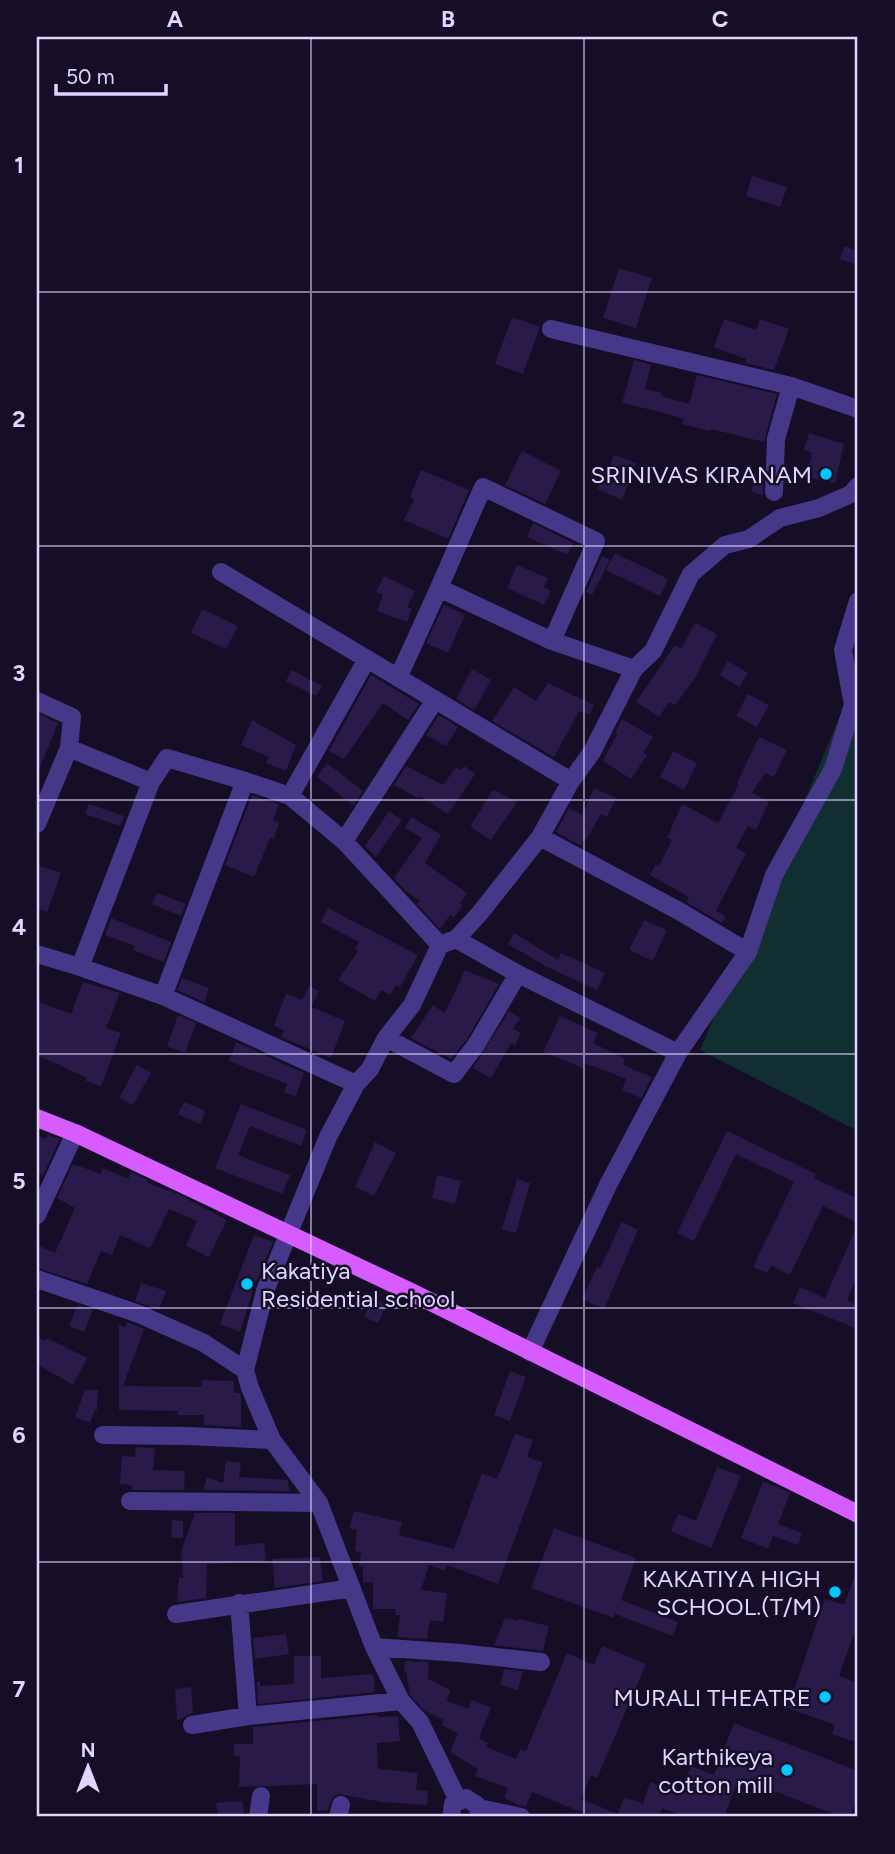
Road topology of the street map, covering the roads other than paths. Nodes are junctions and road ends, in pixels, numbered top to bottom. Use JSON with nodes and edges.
{"nodes":[{"id":1,"x":551,"y":329,"type":"dead end"},
{"id":2,"x":791,"y":386,"type":"junction"},
{"id":3,"x":858,"y":409,"type":"edge"},
{"id":4,"x":774,"y":492,"type":"dead end"},
{"id":5,"x":856,"y":492,"type":"edge"},
{"id":6,"x":221,"y":572,"type":"dead end"},
{"id":7,"x":439,"y":588,"type":"junction"},
{"id":8,"x":858,"y":601,"type":"edge"},
{"id":9,"x":552,"y":641,"type":"junction"},
{"id":10,"x":851,"y":653,"type":"edge"},
{"id":11,"x":367,"y":660,"type":"junction"},
{"id":12,"x":634,"y":669,"type":"junction"},
{"id":13,"x":398,"y":678,"type":"junction"},
{"id":14,"x":435,"y":700,"type":"junction"},
{"id":15,"x":37,"y":701,"type":"edge"},
{"id":16,"x":69,"y":748,"type":"junction"},
{"id":17,"x":245,"y":781,"type":"junction"},
{"id":18,"x":570,"y":781,"type":"junction"},
{"id":19,"x":151,"y":782,"type":"junction"},
{"id":20,"x":290,"y":796,"type":"junction"},
{"id":21,"x":37,"y":824,"type":"edge"},
{"id":22,"x":540,"y":836,"type":"junction"},
{"id":23,"x":344,"y":841,"type":"junction"},
{"id":24,"x":448,"y":942,"type":"junction"},
{"id":25,"x":748,"y":952,"type":"junction"},
{"id":26,"x":37,"y":954,"type":"edge"},
{"id":27,"x":80,"y":967,"type":"junction"},
{"id":28,"x":518,"y":974,"type":"junction"},
{"id":29,"x":163,"y":996,"type":"junction"},
{"id":30,"x":386,"y":1038,"type":"junction"},
{"id":31,"x":678,"y":1053,"type":"junction"},
{"id":32,"x":356,"y":1084,"type":"junction"},
{"id":33,"x":37,"y":1118,"type":"edge"},
{"id":34,"x":75,"y":1133,"type":"junction"},
{"id":35,"x":37,"y":1215,"type":"edge"},
{"id":36,"x":288,"y":1233,"type":"junction"},
{"id":37,"x":37,"y":1279,"type":"edge"},
{"id":38,"x":530,"y":1352,"type":"junction"},
{"id":39,"x":246,"y":1370,"type":"junction"},
{"id":40,"x":103,"y":1435,"type":"dead end"},
{"id":41,"x":272,"y":1440,"type":"junction"},
{"id":42,"x":130,"y":1501,"type":"dead end"},
{"id":43,"x":319,"y":1503,"type":"junction"},
{"id":44,"x":858,"y":1514,"type":"edge"},
{"id":45,"x":352,"y":1588,"type":"junction"},
{"id":46,"x":239,"y":1603,"type":"junction"},
{"id":47,"x":176,"y":1614,"type":"dead end"},
{"id":48,"x":374,"y":1647,"type":"junction"},
{"id":49,"x":541,"y":1662,"type":"dead end"},
{"id":50,"x":401,"y":1701,"type":"junction"},
{"id":51,"x":248,"y":1716,"type":"junction"},
{"id":52,"x":192,"y":1725,"type":"dead end"},
{"id":53,"x":261,"y":1796,"type":"dead end"},
{"id":54,"x":454,"y":1809,"type":"edge"},
{"id":55,"x":480,"y":1813,"type":"edge"},
{"id":56,"x":258,"y":1817,"type":"edge"},
{"id":57,"x":521,"y":1817,"type":"edge"}],
"edges":[{"from":1,"to":2,"type":"street"},
{"from":2,"to":3,"type":"street"},
{"from":2,"to":4,"type":"street"},
{"from":5,"to":12,"type":"street"},
{"from":6,"to":11,"type":"street"},
{"from":7,"to":9,"type":"street"},
{"from":7,"to":9,"type":"street"},
{"from":7,"to":13,"type":"street"},
{"from":8,"to":10,"type":"street"},
{"from":9,"to":12,"type":"street"},
{"from":10,"to":25,"type":"street"},
{"from":11,"to":13,"type":"street"},
{"from":11,"to":20,"type":"street"},
{"from":12,"to":18,"type":"street"},
{"from":13,"to":14,"type":"street"},
{"from":14,"to":18,"type":"street"},
{"from":14,"to":23,"type":"street"},
{"from":15,"to":16,"type":"street"},
{"from":16,"to":19,"type":"street"},
{"from":16,"to":21,"type":"street"},
{"from":17,"to":19,"type":"street"},
{"from":17,"to":20,"type":"street"},
{"from":17,"to":29,"type":"street"},
{"from":18,"to":22,"type":"street"},
{"from":19,"to":27,"type":"street"},
{"from":20,"to":23,"type":"street"},
{"from":22,"to":24,"type":"street"},
{"from":22,"to":25,"type":"street"},
{"from":23,"to":24,"type":"street"},
{"from":24,"to":28,"type":"street"},
{"from":24,"to":30,"type":"street"},
{"from":25,"to":31,"type":"street"},
{"from":26,"to":27,"type":"street"},
{"from":27,"to":29,"type":"street"},
{"from":28,"to":30,"type":"street"},
{"from":28,"to":31,"type":"street"},
{"from":29,"to":32,"type":"street"},
{"from":30,"to":32,"type":"street"},
{"from":31,"to":38,"type":"street"},
{"from":32,"to":36,"type":"street"},
{"from":33,"to":34,"type":"main road"},
{"from":34,"to":35,"type":"street"},
{"from":34,"to":36,"type":"main road"},
{"from":36,"to":38,"type":"main road"},
{"from":36,"to":39,"type":"street"},
{"from":37,"to":39,"type":"street"},
{"from":38,"to":44,"type":"main road"},
{"from":39,"to":41,"type":"street"},
{"from":40,"to":41,"type":"street"},
{"from":41,"to":43,"type":"street"},
{"from":42,"to":43,"type":"street"},
{"from":43,"to":45,"type":"street"},
{"from":45,"to":46,"type":"street"},
{"from":45,"to":48,"type":"street"},
{"from":46,"to":47,"type":"street"},
{"from":46,"to":51,"type":"street"},
{"from":48,"to":49,"type":"street"},
{"from":48,"to":50,"type":"street"},
{"from":50,"to":51,"type":"street"},
{"from":50,"to":54,"type":"street"},
{"from":51,"to":52,"type":"street"},
{"from":53,"to":56,"type":"street"},
{"from":54,"to":55,"type":"street"},
{"from":55,"to":57,"type":"street"}]}
